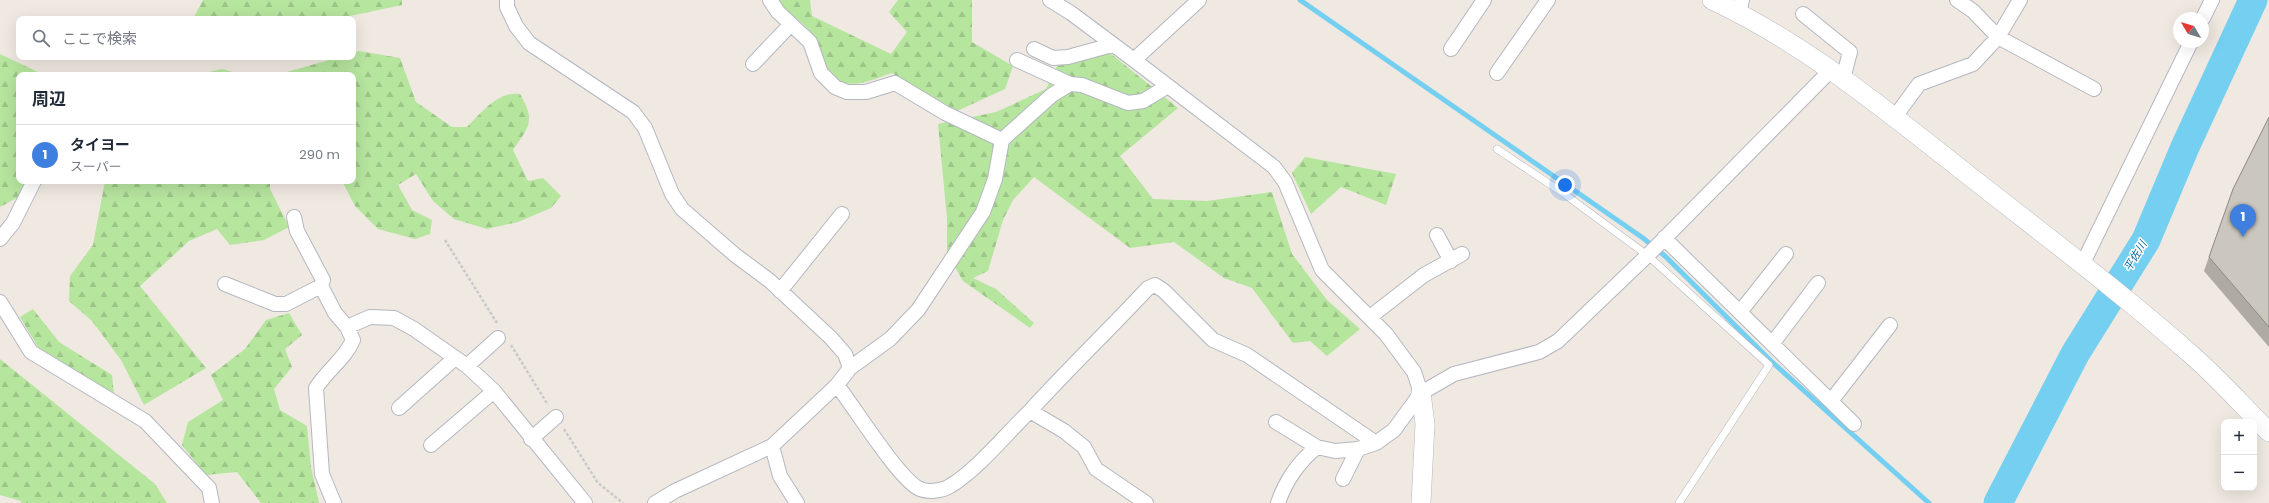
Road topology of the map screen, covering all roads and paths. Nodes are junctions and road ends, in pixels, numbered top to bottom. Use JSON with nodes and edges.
{"nodes":[{"id":1,"x":507,"y":0,"type":"edge"},
{"id":2,"x":770,"y":0,"type":"edge"},
{"id":3,"x":1050,"y":0,"type":"edge"},
{"id":4,"x":1199,"y":0,"type":"edge"},
{"id":5,"x":1484,"y":0,"type":"edge"},
{"id":6,"x":1548,"y":0,"type":"edge"},
{"id":7,"x":1712,"y":0,"type":"edge"},
{"id":8,"x":1957,"y":0,"type":"edge"},
{"id":9,"x":2020,"y":0,"type":"edge"},
{"id":10,"x":2212,"y":0,"type":"edge"},
{"id":11,"x":1740,"y":6,"type":"edge"},
{"id":12,"x":2206,"y":12,"type":"edge"},
{"id":13,"x":1802,"y":14,"type":"dead end"},
{"id":14,"x":788,"y":21,"type":"junction"},
{"id":15,"x":1998,"y":37,"type":"junction"},
{"id":16,"x":1112,"y":45,"type":"junction"},
{"id":17,"x":756,"y":48,"type":"dead end"},
{"id":18,"x":2188,"y":48,"type":"edge"},
{"id":19,"x":1034,"y":49,"type":"dead end"},
{"id":20,"x":1451,"y":49,"type":"dead end"},
{"id":21,"x":1017,"y":60,"type":"dead end"},
{"id":22,"x":1134,"y":60,"type":"junction"},
{"id":23,"x":753,"y":64,"type":"dead end"},
{"id":24,"x":1497,"y":73,"type":"dead end"},
{"id":25,"x":1837,"y":75,"type":"junction"},
{"id":26,"x":1070,"y":84,"type":"junction"},
{"id":27,"x":1168,"y":86,"type":"junction"},
{"id":28,"x":2094,"y":89,"type":"dead end"},
{"id":29,"x":1894,"y":118,"type":"junction"},
{"id":30,"x":1002,"y":140,"type":"junction"},
{"id":31,"x":1497,"y":149,"type":"dead end"},
{"id":32,"x":33,"y":184,"type":"edge"},
{"id":33,"x":842,"y":214,"type":"dead end"},
{"id":34,"x":294,"y":217,"type":"dead end"},
{"id":35,"x":1437,"y":235,"type":"dead end"},
{"id":36,"x":0,"y":239,"type":"edge"},
{"id":37,"x":445,"y":240,"type":"dead end"},
{"id":38,"x":1655,"y":247,"type":"junction"},
{"id":39,"x":1786,"y":254,"type":"dead end"},
{"id":40,"x":2086,"y":267,"type":"junction"},
{"id":41,"x":1818,"y":283,"type":"dead end"},
{"id":42,"x":225,"y":284,"type":"dead end"},
{"id":43,"x":321,"y":286,"type":"junction"},
{"id":44,"x":780,"y":291,"type":"junction"},
{"id":45,"x":0,"y":302,"type":"edge"},
{"id":46,"x":1740,"y":312,"type":"junction"},
{"id":47,"x":1370,"y":317,"type":"junction"},
{"id":48,"x":1890,"y":325,"type":"dead end"},
{"id":49,"x":347,"y":327,"type":"junction"},
{"id":50,"x":501,"y":334,"type":"junction"},
{"id":51,"x":1772,"y":344,"type":"junction"},
{"id":52,"x":455,"y":358,"type":"junction"},
{"id":53,"x":467,"y":366,"type":"junction"},
{"id":54,"x":850,"y":368,"type":"junction"},
{"id":55,"x":838,"y":385,"type":"junction"},
{"id":56,"x":494,"y":391,"type":"junction"},
{"id":57,"x":1421,"y":393,"type":"junction"},
{"id":58,"x":1831,"y":401,"type":"junction"},
{"id":59,"x":399,"y":408,"type":"dead end"},
{"id":60,"x":1030,"y":411,"type":"junction"},
{"id":61,"x":556,"y":417,"type":"junction"},
{"id":62,"x":1276,"y":422,"type":"dead end"},
{"id":63,"x":1854,"y":424,"type":"dead end"},
{"id":64,"x":2269,"y":432,"type":"edge"},
{"id":65,"x":531,"y":439,"type":"junction"},
{"id":66,"x":1376,"y":443,"type":"junction"},
{"id":67,"x":431,"y":445,"type":"dead end"},
{"id":68,"x":772,"y":446,"type":"junction"},
{"id":69,"x":1317,"y":447,"type":"junction"},
{"id":70,"x":1358,"y":449,"type":"junction"},
{"id":71,"x":1344,"y":479,"type":"dead end"},
{"id":72,"x":212,"y":503,"type":"edge"},
{"id":73,"x":334,"y":503,"type":"edge"},
{"id":74,"x":585,"y":503,"type":"edge"},
{"id":75,"x":623,"y":503,"type":"edge"},
{"id":76,"x":655,"y":503,"type":"edge"},
{"id":77,"x":797,"y":503,"type":"edge"},
{"id":78,"x":1146,"y":503,"type":"edge"},
{"id":79,"x":1278,"y":503,"type":"edge"},
{"id":80,"x":1420,"y":503,"type":"edge"},
{"id":81,"x":1679,"y":503,"type":"edge"}],
"edges":[{"from":1,"to":44,"type":"street"},
{"from":2,"to":14,"type":"street"},
{"from":3,"to":16,"type":"street"},
{"from":4,"to":22,"type":"street"},
{"from":5,"to":20,"type":"street"},
{"from":6,"to":24,"type":"street"},
{"from":7,"to":11,"type":"street"},
{"from":8,"to":15,"type":"street"},
{"from":9,"to":15,"type":"street"},
{"from":10,"to":12,"type":"street"},
{"from":11,"to":25,"type":"street"},
{"from":13,"to":25,"type":"street"},
{"from":14,"to":17,"type":"street"},
{"from":14,"to":23,"type":"street"},
{"from":14,"to":30,"type":"street"},
{"from":15,"to":28,"type":"street"},
{"from":15,"to":29,"type":"street"},
{"from":16,"to":19,"type":"street"},
{"from":16,"to":22,"type":"street"},
{"from":18,"to":40,"type":"street"},
{"from":21,"to":26,"type":"street"},
{"from":22,"to":27,"type":"street"},
{"from":25,"to":29,"type":"street"},
{"from":25,"to":38,"type":"street"},
{"from":26,"to":27,"type":"street"},
{"from":26,"to":30,"type":"street"},
{"from":27,"to":47,"type":"street"},
{"from":29,"to":40,"type":"street"},
{"from":30,"to":54,"type":"street"},
{"from":31,"to":38,"type":"lane"},
{"from":32,"to":36,"type":"street"},
{"from":33,"to":44,"type":"street"},
{"from":34,"to":43,"type":"street"},
{"from":35,"to":47,"type":"street"},
{"from":37,"to":50,"type":"path"},
{"from":38,"to":46,"type":"street"},
{"from":38,"to":57,"type":"street"},
{"from":38,"to":81,"type":"lane"},
{"from":39,"to":46,"type":"street"},
{"from":40,"to":64,"type":"street"},
{"from":41,"to":51,"type":"street"},
{"from":42,"to":43,"type":"street"},
{"from":43,"to":49,"type":"street"},
{"from":44,"to":54,"type":"street"},
{"from":45,"to":72,"type":"street"},
{"from":46,"to":51,"type":"street"},
{"from":47,"to":57,"type":"street"},
{"from":48,"to":58,"type":"street"},
{"from":49,"to":52,"type":"street"},
{"from":49,"to":73,"type":"street"},
{"from":50,"to":53,"type":"street"},
{"from":50,"to":61,"type":"path"},
{"from":51,"to":58,"type":"street"},
{"from":52,"to":53,"type":"street"},
{"from":52,"to":59,"type":"street"},
{"from":53,"to":56,"type":"street"},
{"from":54,"to":55,"type":"street"},
{"from":55,"to":60,"type":"street"},
{"from":55,"to":68,"type":"street"},
{"from":56,"to":65,"type":"street"},
{"from":56,"to":67,"type":"street"},
{"from":57,"to":66,"type":"street"},
{"from":57,"to":80,"type":"street"},
{"from":58,"to":63,"type":"street"},
{"from":60,"to":66,"type":"street"},
{"from":60,"to":78,"type":"street"},
{"from":61,"to":65,"type":"street"},
{"from":61,"to":75,"type":"path"},
{"from":62,"to":69,"type":"street"},
{"from":65,"to":74,"type":"street"},
{"from":66,"to":70,"type":"street"},
{"from":68,"to":76,"type":"street"},
{"from":68,"to":77,"type":"street"},
{"from":69,"to":70,"type":"street"},
{"from":69,"to":79,"type":"street"},
{"from":70,"to":71,"type":"street"}]}
